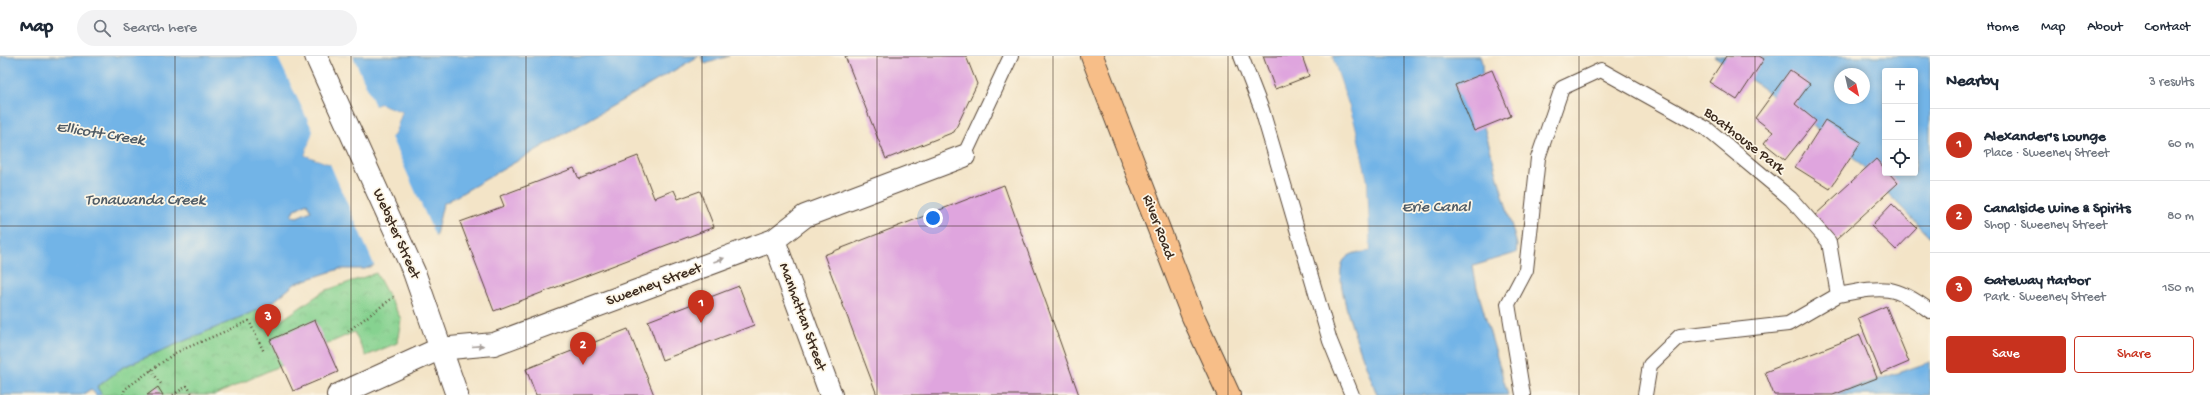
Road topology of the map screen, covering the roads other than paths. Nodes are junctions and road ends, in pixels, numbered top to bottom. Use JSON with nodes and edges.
{"nodes":[{"id":1,"x":316,"y":56,"type":"edge"},
{"id":2,"x":1011,"y":56,"type":"edge"},
{"id":3,"x":1092,"y":56,"type":"edge"},
{"id":4,"x":1241,"y":56,"type":"edge"},
{"id":5,"x":964,"y":156,"type":"joint"},
{"id":6,"x":774,"y":240,"type":"junction"},
{"id":7,"x":1838,"y":295,"type":"junction"},
{"id":8,"x":1930,"y":311,"type":"edge"},
{"id":9,"x":439,"y":349,"type":"junction"},
{"id":10,"x":338,"y":395,"type":"edge"},
{"id":11,"x":457,"y":395,"type":"edge"},
{"id":12,"x":831,"y":395,"type":"edge"},
{"id":13,"x":1229,"y":395,"type":"edge"},
{"id":14,"x":1352,"y":395,"type":"edge"},
{"id":15,"x":1523,"y":395,"type":"edge"},
{"id":16,"x":1645,"y":395,"type":"edge"}],
"edges":[{"from":1,"to":9,"type":"street","name":"Webster Street"},
{"from":2,"to":5,"type":"lane"},
{"from":3,"to":13,"type":"main road","name":"River Road"},
{"from":4,"to":14,"type":"lane"},
{"from":5,"to":6,"type":"street","name":"Sweeney Street"},
{"from":9,"to":6,"type":"street","name":"Sweeney Street","one_way":true},
{"from":6,"to":12,"type":"street","name":"Manhattan Street"},
{"from":7,"to":8,"type":"lane"},
{"from":7,"to":15,"type":"lane","name":"Boathouse Park"},
{"from":7,"to":16,"type":"lane"},
{"from":9,"to":10,"type":"street","name":"Sweeney Street"},
{"from":9,"to":11,"type":"street","name":"Webster Street"}]}
